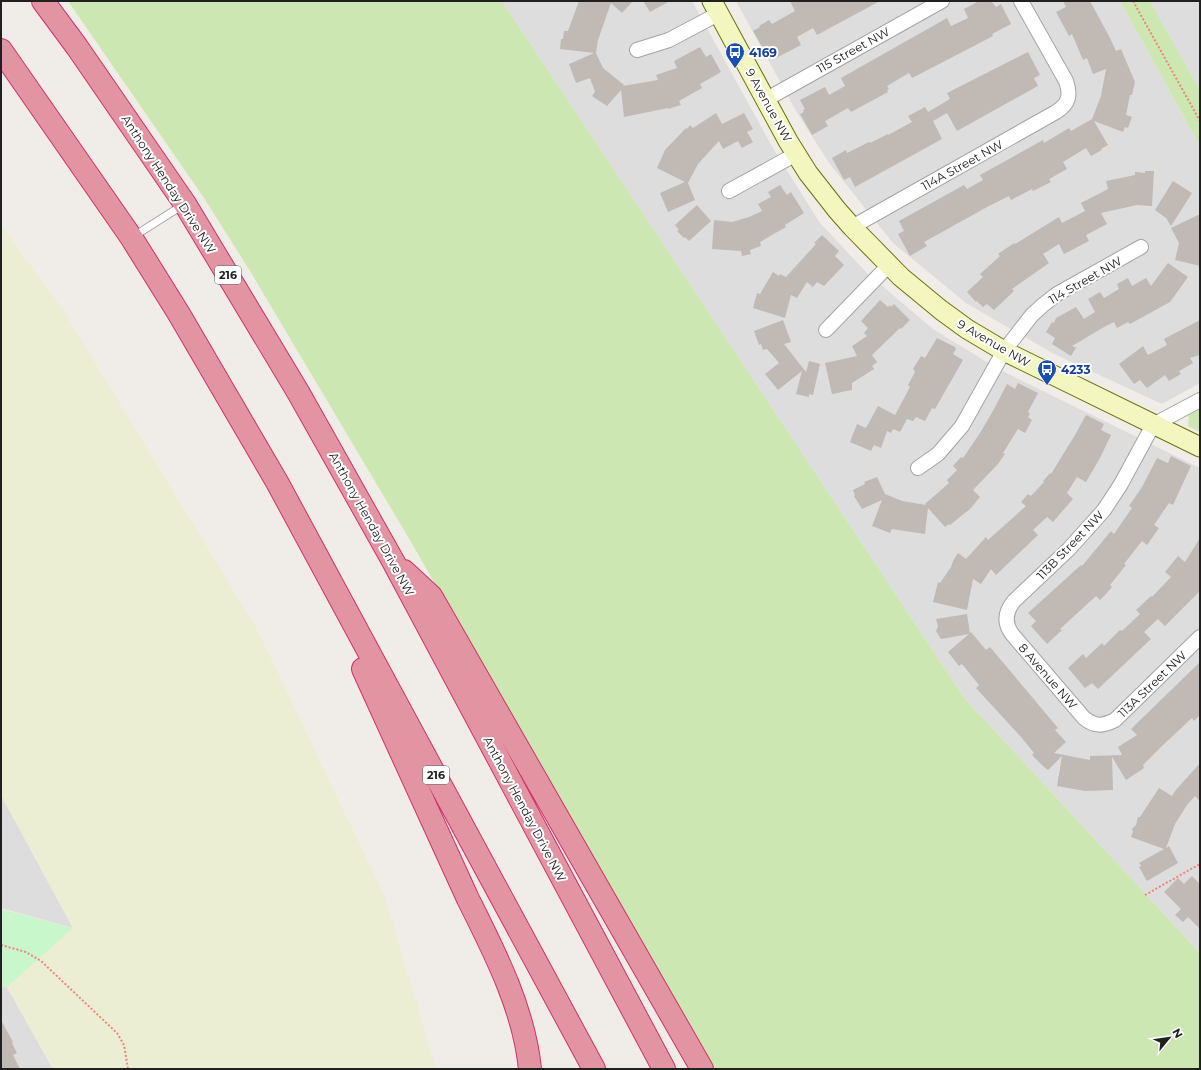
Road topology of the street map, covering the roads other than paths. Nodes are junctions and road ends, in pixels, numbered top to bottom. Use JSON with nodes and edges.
{"nodes":[{"id":1,"x":43,"y":1,"type":"edge"},
{"id":2,"x":942,"y":1,"type":"edge"},
{"id":3,"x":1021,"y":1,"type":"edge"},
{"id":4,"x":715,"y":8,"type":"edge"},
{"id":5,"x":1,"y":50,"type":"edge"},
{"id":6,"x":637,"y":50,"type":"dead end"},
{"id":7,"x":765,"y":100,"type":"junction"},
{"id":8,"x":796,"y":154,"type":"junction"},
{"id":9,"x":729,"y":191,"type":"dead end"},
{"id":10,"x":185,"y":204,"type":"junction"},
{"id":11,"x":852,"y":227,"type":"junction"},
{"id":12,"x":131,"y":237,"type":"junction"},
{"id":13,"x":1141,"y":247,"type":"dead end"},
{"id":14,"x":888,"y":266,"type":"junction"},
{"id":15,"x":826,"y":330,"type":"dead end"},
{"id":16,"x":1004,"y":351,"type":"junction"},
{"id":17,"x":1200,"y":400,"type":"edge"},
{"id":18,"x":1153,"y":425,"type":"junction"},
{"id":19,"x":1200,"y":447,"type":"edge"},
{"id":20,"x":918,"y":468,"type":"dead end"},
{"id":21,"x":277,"y":482,"type":"junction"},
{"id":22,"x":393,"y":561,"type":"junction"},
{"id":23,"x":1006,"y":618,"type":"joint"},
{"id":24,"x":1200,"y":637,"type":"edge"},
{"id":25,"x":1100,"y":725,"type":"joint"},
{"id":26,"x":530,"y":1069,"type":"edge"},
{"id":27,"x":594,"y":1069,"type":"edge"},
{"id":28,"x":664,"y":1069,"type":"edge"},
{"id":29,"x":702,"y":1069,"type":"edge"}],
"edges":[{"from":1,"to":10,"type":"highway","name":"Anthony Henday Drive NW","number":"216"},
{"from":2,"to":7,"type":"street","name":"115 Street NW"},
{"from":3,"to":11,"type":"street","name":"114A Street NW"},
{"from":4,"to":6,"type":"street","name":"9 Avenue NW"},
{"from":4,"to":7,"type":"street","name":"9 Avenue NW"},
{"from":5,"to":12,"type":"highway","number":"216"},
{"from":7,"to":8,"type":"street","name":"9 Avenue NW"},
{"from":8,"to":9,"type":"street","name":"9 Avenue NW"},
{"from":8,"to":11,"type":"street","name":"9 Avenue NW"},
{"from":10,"to":12,"type":"lane"},
{"from":10,"to":22,"type":"highway","name":"Anthony Henday Drive NW","number":"216"},
{"from":11,"to":14,"type":"street","name":"9 Avenue NW"},
{"from":12,"to":21,"type":"highway","number":"216"},
{"from":13,"to":16,"type":"street","name":"114 Street NW"},
{"from":14,"to":15,"type":"street"},
{"from":14,"to":16,"type":"street","name":"9 Avenue NW"},
{"from":16,"to":18,"type":"street","name":"9 Avenue NW"},
{"from":16,"to":20,"type":"street","name":"114 Street NW"},
{"from":17,"to":18,"type":"street"},
{"from":18,"to":19,"type":"street","name":"9 Avenue NW"},
{"from":18,"to":23,"type":"street","name":"113B Street NW"},
{"from":21,"to":26,"type":"highway"},
{"from":21,"to":27,"type":"highway","number":"216"},
{"from":22,"to":28,"type":"highway","name":"Anthony Henday Drive NW","number":"216"},
{"from":22,"to":29,"type":"highway"},
{"from":23,"to":25,"type":"street","name":"8 Avenue NW"},
{"from":24,"to":25,"type":"street","name":"113A Street NW"}]}
